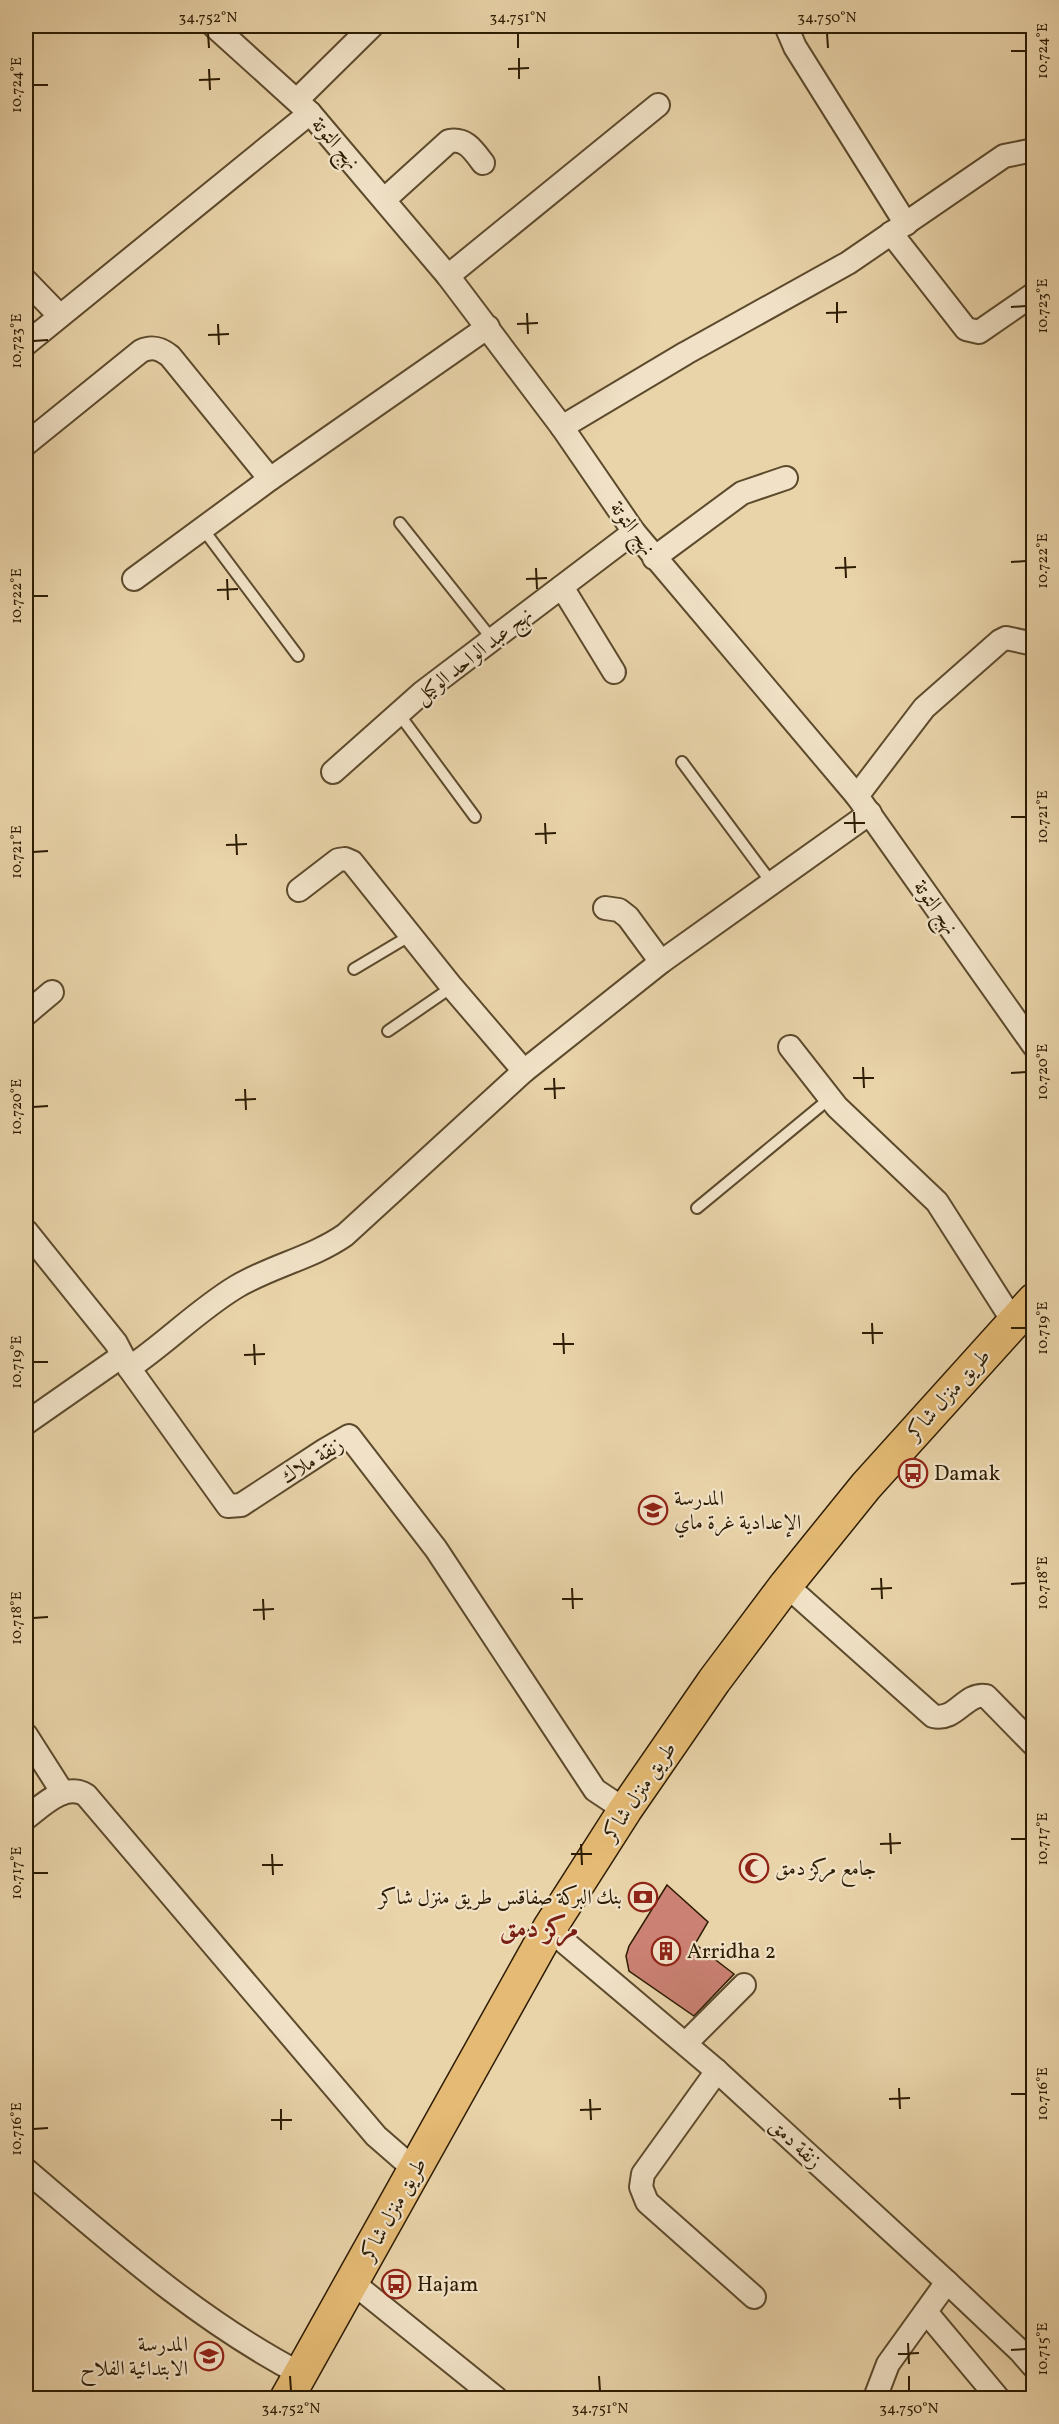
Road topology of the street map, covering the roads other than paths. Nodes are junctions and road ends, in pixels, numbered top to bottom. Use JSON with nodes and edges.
{"nodes":[{"id":1,"x":214,"y":26,"type":"edge"},
{"id":2,"x":372,"y":26,"type":"edge"},
{"id":3,"x":786,"y":26,"type":"edge"},
{"id":4,"x":658,"y":105,"type":"dead end"},
{"id":5,"x":303,"y":106,"type":"junction"},
{"id":6,"x":1034,"y":150,"type":"edge"},
{"id":7,"x":483,"y":163,"type":"dead end"},
{"id":8,"x":385,"y":199,"type":"junction"},
{"id":9,"x":898,"y":229,"type":"junction"},
{"id":10,"x":448,"y":276,"type":"junction"},
{"id":11,"x":26,"y":281,"type":"edge"},
{"id":12,"x":1034,"y":294,"type":"edge"},
{"id":13,"x":59,"y":315,"type":"junction"},
{"id":14,"x":488,"y":327,"type":"junction"},
{"id":15,"x":26,"y":344,"type":"edge"},
{"id":16,"x":562,"y":427,"type":"junction"},
{"id":17,"x":26,"y":444,"type":"edge"},
{"id":18,"x":270,"y":478,"type":"junction"},
{"id":19,"x":786,"y":478,"type":"dead end"},
{"id":20,"x":400,"y":523,"type":"dead end"},
{"id":21,"x":203,"y":529,"type":"junction"},
{"id":22,"x":634,"y":532,"type":"junction"},
{"id":23,"x":654,"y":558,"type":"junction"},
{"id":24,"x":134,"y":579,"type":"dead end"},
{"id":25,"x":562,"y":587,"type":"junction"},
{"id":26,"x":492,"y":639,"type":"junction"},
{"id":27,"x":1034,"y":644,"type":"edge"},
{"id":28,"x":298,"y":656,"type":"dead end"},
{"id":29,"x":614,"y":672,"type":"dead end"},
{"id":30,"x":399,"y":714,"type":"junction"},
{"id":31,"x":682,"y":762,"type":"dead end"},
{"id":32,"x":333,"y":772,"type":"dead end"},
{"id":33,"x":864,"y":805,"type":"junction"},
{"id":34,"x":475,"y":817,"type":"dead end"},
{"id":35,"x":771,"y":882,"type":"junction"},
{"id":36,"x":299,"y":890,"type":"dead end"},
{"id":37,"x":605,"y":908,"type":"dead end"},
{"id":38,"x":411,"y":935,"type":"junction"},
{"id":39,"x":661,"y":962,"type":"junction"},
{"id":40,"x":354,"y":969,"type":"dead end"},
{"id":41,"x":452,"y":987,"type":"junction"},
{"id":42,"x":52,"y":992,"type":"dead end"},
{"id":43,"x":26,"y":1014,"type":"edge"},
{"id":44,"x":388,"y":1031,"type":"dead end"},
{"id":45,"x":1034,"y":1046,"type":"edge"},
{"id":46,"x":790,"y":1047,"type":"dead end"},
{"id":47,"x":524,"y":1071,"type":"junction"},
{"id":48,"x":829,"y":1099,"type":"junction"},
{"id":49,"x":697,"y":1208,"type":"dead end"},
{"id":50,"x":26,"y":1231,"type":"edge"},
{"id":51,"x":1023,"y":1311,"type":"edge"},
{"id":52,"x":125,"y":1362,"type":"junction"},
{"id":53,"x":26,"y":1423,"type":"edge"},
{"id":54,"x":786,"y":1585,"type":"junction"},
{"id":55,"x":26,"y":1736,"type":"edge"},
{"id":56,"x":1034,"y":1745,"type":"edge"},
{"id":57,"x":63,"y":1793,"type":"junction"},
{"id":58,"x":625,"y":1810,"type":"junction"},
{"id":59,"x":26,"y":1818,"type":"edge"},
{"id":60,"x":549,"y":1929,"type":"junction"},
{"id":61,"x":744,"y":1985,"type":"dead end"},
{"id":62,"x":686,"y":2043,"type":"junction"},
{"id":63,"x":717,"y":2071,"type":"junction"},
{"id":64,"x":26,"y":2170,"type":"edge"},
{"id":65,"x":415,"y":2170,"type":"junction"},
{"id":66,"x":352,"y":2282,"type":"junction"},
{"id":67,"x":947,"y":2282,"type":"junction"},
{"id":68,"x":754,"y":2297,"type":"dead end"},
{"id":69,"x":926,"y":2312,"type":"junction"},
{"id":70,"x":1034,"y":2367,"type":"edge"},
{"id":71,"x":294,"y":2386,"type":"edge"},
{"id":72,"x":496,"y":2398,"type":"edge"},
{"id":73,"x":875,"y":2398,"type":"edge"},
{"id":74,"x":998,"y":2398,"type":"edge"}],
"edges":[{"from":1,"to":5,"type":"street","name":"نهج التوتة"},
{"from":2,"to":5,"type":"street"},
{"from":3,"to":9,"type":"street"},
{"from":4,"to":10,"type":"street"},
{"from":5,"to":8,"type":"street","name":"نهج التوتة"},
{"from":5,"to":13,"type":"street"},
{"from":6,"to":9,"type":"street"},
{"from":7,"to":8,"type":"street"},
{"from":8,"to":10,"type":"street","name":"نهج التوتة"},
{"from":9,"to":12,"type":"street"},
{"from":9,"to":16,"type":"street"},
{"from":10,"to":14,"type":"street","name":"نهج التوتة"},
{"from":11,"to":13,"type":"street"},
{"from":13,"to":15,"type":"street"},
{"from":14,"to":16,"type":"street","name":"نهج التوتة"},
{"from":14,"to":18,"type":"street"},
{"from":16,"to":22,"type":"street","name":"نهج التوتة"},
{"from":17,"to":18,"type":"street"},
{"from":18,"to":21,"type":"street"},
{"from":19,"to":23,"type":"street"},
{"from":20,"to":26,"type":"lane"},
{"from":21,"to":24,"type":"street"},
{"from":21,"to":28,"type":"lane"},
{"from":22,"to":23,"type":"street","name":"نهج التوتة"},
{"from":22,"to":25,"type":"street","name":"نهج عبد الواحد الوكيل"},
{"from":23,"to":33,"type":"street","name":"نهج التوتة"},
{"from":25,"to":26,"type":"street","name":"نهج عبد الواحد الوكيل"},
{"from":25,"to":29,"type":"street"},
{"from":26,"to":30,"type":"street","name":"نهج عبد الواحد الوكيل"},
{"from":27,"to":33,"type":"street"},
{"from":30,"to":32,"type":"street","name":"نهج عبد الواحد الوكيل"},
{"from":30,"to":34,"type":"lane"},
{"from":31,"to":35,"type":"lane"},
{"from":33,"to":35,"type":"street"},
{"from":33,"to":45,"type":"street","name":"نهج التوتة"},
{"from":35,"to":39,"type":"street"},
{"from":36,"to":38,"type":"street"},
{"from":37,"to":39,"type":"street"},
{"from":38,"to":40,"type":"lane"},
{"from":38,"to":41,"type":"street"},
{"from":39,"to":47,"type":"street"},
{"from":41,"to":44,"type":"lane"},
{"from":41,"to":47,"type":"street"},
{"from":42,"to":43,"type":"street"},
{"from":46,"to":48,"type":"street"},
{"from":47,"to":52,"type":"street"},
{"from":48,"to":49,"type":"lane"},
{"from":48,"to":51,"type":"street"},
{"from":50,"to":52,"type":"street","name":"زنقة ملاك"},
{"from":51,"to":54,"type":"main road","name":"طريق منزل شاكر"},
{"from":52,"to":53,"type":"street"},
{"from":52,"to":58,"type":"street","name":"زنقة ملاك"},
{"from":54,"to":56,"type":"street"},
{"from":54,"to":58,"type":"main road","name":"طريق منزل شاكر"},
{"from":55,"to":57,"type":"street"},
{"from":57,"to":59,"type":"street"},
{"from":57,"to":65,"type":"street"},
{"from":58,"to":60,"type":"main road","name":"طريق منزل شاكر"},
{"from":60,"to":62,"type":"street","name":"زنقة دمق"},
{"from":60,"to":65,"type":"main road","name":"طريق منزل شاكر"},
{"from":61,"to":62,"type":"street"},
{"from":62,"to":63,"type":"street","name":"زنقة دمق"},
{"from":63,"to":67,"type":"street","name":"زنقة دمق"},
{"from":63,"to":68,"type":"street"},
{"from":64,"to":71,"type":"street"},
{"from":65,"to":66,"type":"main road","name":"طريق منزل شاكر"},
{"from":66,"to":71,"type":"main road","name":"طريق منزل شاكر"},
{"from":66,"to":72,"type":"street"},
{"from":67,"to":69,"type":"street"},
{"from":67,"to":70,"type":"street","name":"زنقة دمق"},
{"from":69,"to":73,"type":"street"},
{"from":69,"to":74,"type":"street"}]}
